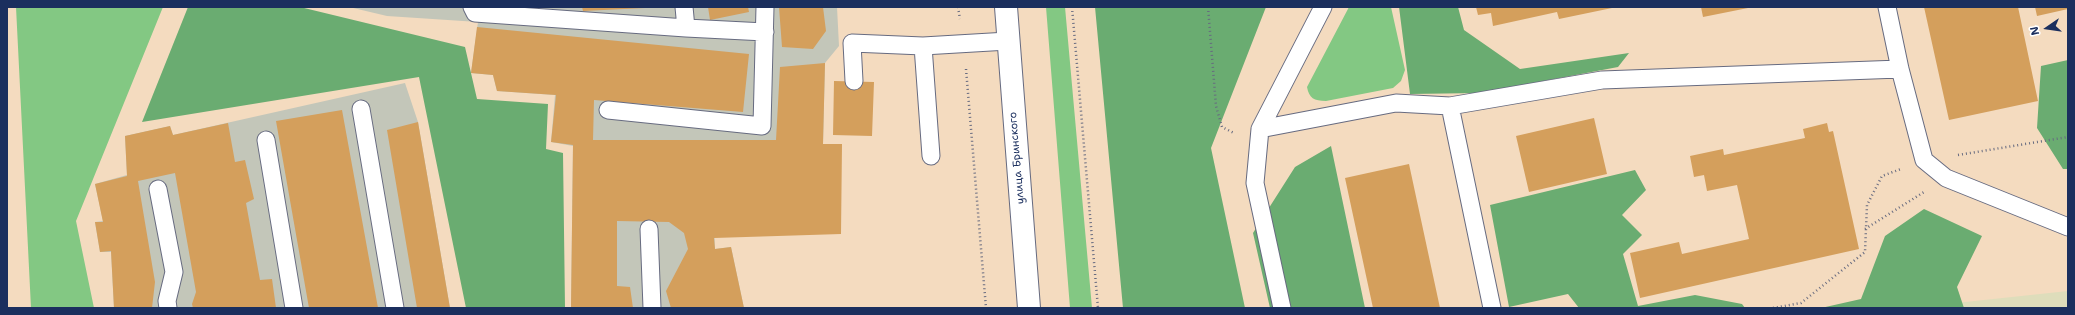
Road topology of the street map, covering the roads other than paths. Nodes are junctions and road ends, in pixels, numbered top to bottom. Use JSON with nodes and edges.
{"nodes":[{"id":1,"x":472,"y":7,"type":"edge"},
{"id":2,"x":684,"y":7,"type":"edge"},
{"id":3,"x":766,"y":7,"type":"edge"},
{"id":4,"x":1006,"y":7,"type":"edge"},
{"id":5,"x":1323,"y":7,"type":"edge"},
{"id":6,"x":1887,"y":7,"type":"edge"},
{"id":7,"x":565,"y":13,"type":"edge"},
{"id":8,"x":686,"y":28,"type":"junction"},
{"id":9,"x":765,"y":32,"type":"junction"},
{"id":10,"x":1008,"y":41,"type":"junction"},
{"id":11,"x":923,"y":46,"type":"junction"},
{"id":12,"x":1900,"y":69,"type":"junction"},
{"id":13,"x":854,"y":81,"type":"dead end"},
{"id":14,"x":1450,"y":106,"type":"junction"},
{"id":15,"x":361,"y":109,"type":"dead end"},
{"id":16,"x":608,"y":110,"type":"dead end"},
{"id":17,"x":1260,"y":130,"type":"junction"},
{"id":18,"x":266,"y":140,"type":"dead end"},
{"id":19,"x":931,"y":156,"type":"dead end"},
{"id":20,"x":158,"y":189,"type":"dead end"},
{"id":21,"x":2068,"y":227,"type":"edge"},
{"id":22,"x":649,"y":229,"type":"dead end"},
{"id":23,"x":168,"y":308,"type":"edge"},
{"id":24,"x":294,"y":308,"type":"edge"},
{"id":25,"x":395,"y":308,"type":"edge"},
{"id":26,"x":652,"y":308,"type":"edge"},
{"id":27,"x":1029,"y":308,"type":"edge"},
{"id":28,"x":1282,"y":308,"type":"edge"},
{"id":29,"x":1492,"y":308,"type":"edge"}],
"edges":[{"from":1,"to":7,"type":"lane"},
{"from":2,"to":8,"type":"lane"},
{"from":3,"to":9,"type":"lane"},
{"from":4,"to":10,"type":"main road","name":"улица Бринского"},
{"from":5,"to":17,"type":"lane"},
{"from":6,"to":12,"type":"lane"},
{"from":7,"to":8,"type":"lane"},
{"from":8,"to":9,"type":"lane"},
{"from":9,"to":16,"type":"lane"},
{"from":10,"to":11,"type":"lane"},
{"from":10,"to":27,"type":"main road","name":"улица Бринского"},
{"from":11,"to":13,"type":"lane"},
{"from":11,"to":19,"type":"lane"},
{"from":12,"to":14,"type":"lane"},
{"from":12,"to":21,"type":"lane"},
{"from":14,"to":17,"type":"lane"},
{"from":14,"to":29,"type":"lane"},
{"from":15,"to":25,"type":"lane"},
{"from":17,"to":28,"type":"lane"},
{"from":18,"to":24,"type":"lane"},
{"from":20,"to":23,"type":"lane"},
{"from":22,"to":26,"type":"lane"}]}
